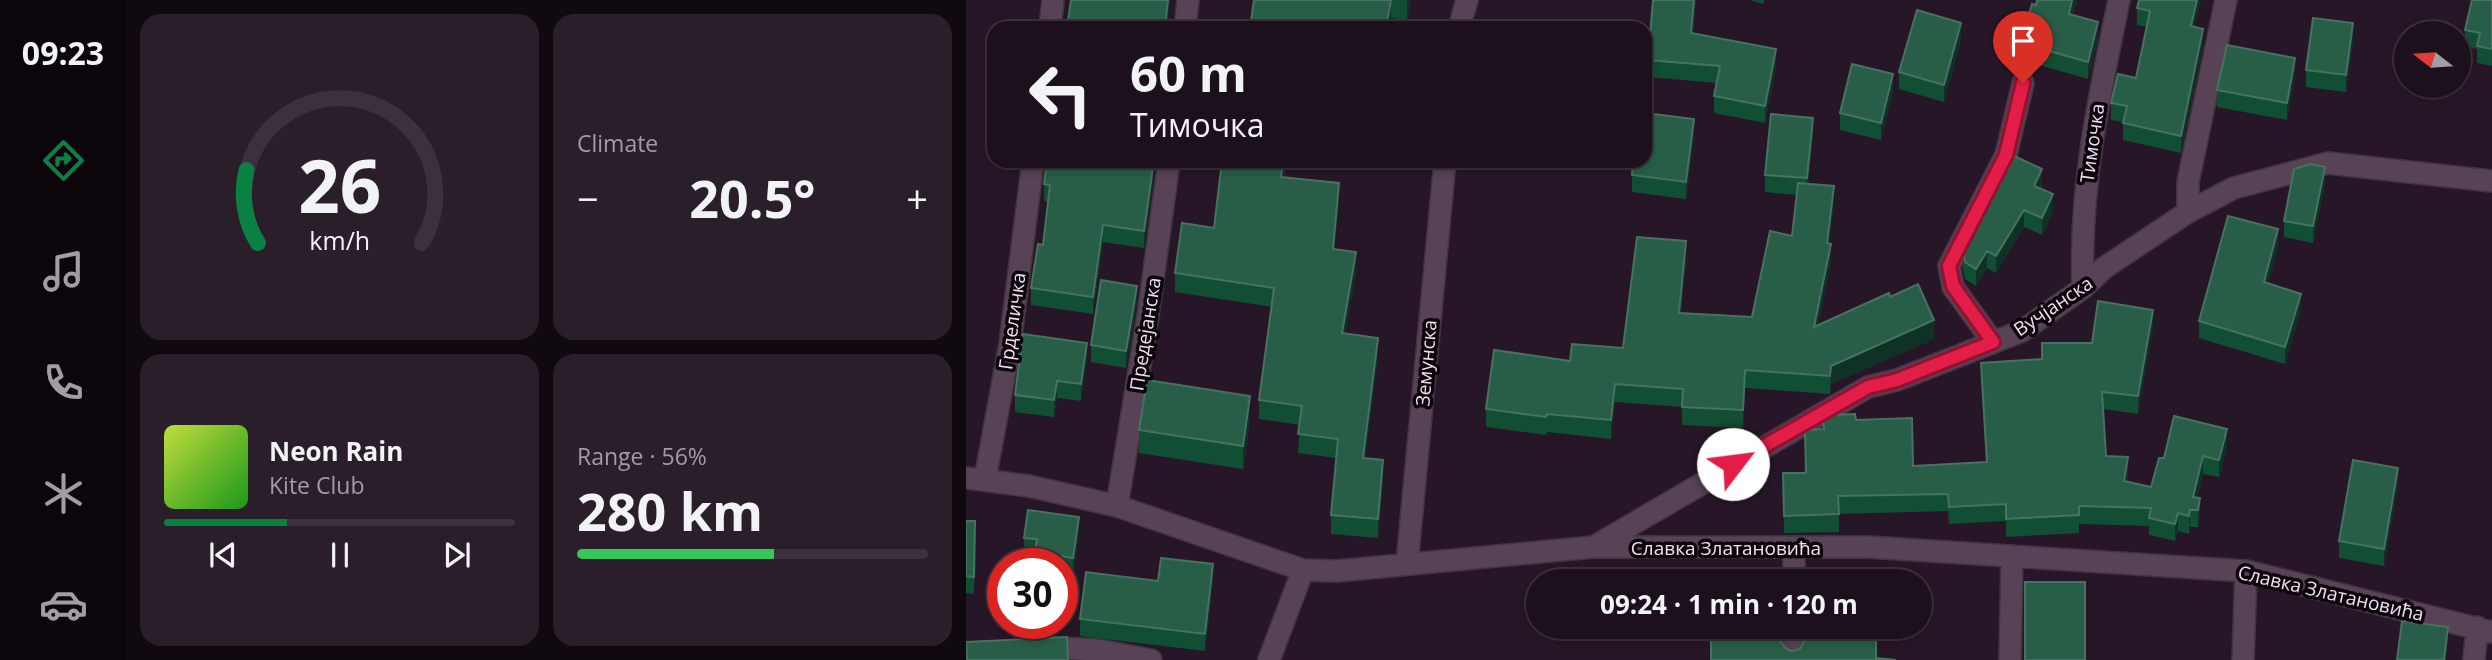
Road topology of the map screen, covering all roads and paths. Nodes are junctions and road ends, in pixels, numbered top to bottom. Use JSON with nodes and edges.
{"nodes":[{"id":1,"x":1053,"y":0,"type":"edge"},
{"id":2,"x":1188,"y":0,"type":"edge"},
{"id":3,"x":1467,"y":0,"type":"edge"},
{"id":4,"x":2119,"y":0,"type":"edge"},
{"id":5,"x":2226,"y":0,"type":"edge"},
{"id":6,"x":1051,"y":21,"type":"edge"},
{"id":7,"x":1186,"y":21,"type":"edge"},
{"id":8,"x":1461,"y":21,"type":"edge"},
{"id":9,"x":2023,"y":83,"type":"dead end"},
{"id":10,"x":1032,"y":168,"type":"edge"},
{"id":11,"x":1168,"y":168,"type":"edge"},
{"id":12,"x":1444,"y":168,"type":"edge"},
{"id":13,"x":2492,"y":181,"type":"edge"},
{"id":14,"x":2188,"y":212,"type":"junction"},
{"id":15,"x":2083,"y":288,"type":"junction"},
{"id":16,"x":1993,"y":342,"type":"junction"},
{"id":17,"x":976,"y":479,"type":"edge"},
{"id":18,"x":1117,"y":506,"type":"junction"},
{"id":19,"x":1594,"y":547,"type":"junction"},
{"id":20,"x":1794,"y":549,"type":"junction"},
{"id":21,"x":2012,"y":556,"type":"junction"},
{"id":22,"x":1407,"y":564,"type":"junction"},
{"id":23,"x":1794,"y":569,"type":"edge"},
{"id":24,"x":1303,"y":570,"type":"junction"},
{"id":25,"x":2246,"y":571,"type":"junction"},
{"id":26,"x":2484,"y":630,"type":"edge"},
{"id":27,"x":1794,"y":639,"type":"edge"},
{"id":28,"x":1017,"y":647,"type":"edge"},
{"id":29,"x":1151,"y":660,"type":"edge"},
{"id":30,"x":1269,"y":660,"type":"edge"},
{"id":31,"x":1793,"y":660,"type":"edge"},
{"id":32,"x":2010,"y":660,"type":"edge"},
{"id":33,"x":2243,"y":660,"type":"edge"},
{"id":34,"x":2474,"y":660,"type":"edge"}],
"edges":[{"from":1,"to":6,"type":"street"},
{"from":2,"to":7,"type":"street"},
{"from":3,"to":8,"type":"street"},
{"from":4,"to":15,"type":"street","name":"Тимочка"},
{"from":5,"to":14,"type":"street"},
{"from":9,"to":16,"type":"street"},
{"from":10,"to":17,"type":"street","name":"Грделичка"},
{"from":11,"to":18,"type":"street","name":"Предејанска"},
{"from":12,"to":22,"type":"street","name":"Земунска"},
{"from":13,"to":14,"type":"street","name":"Вучјанска"},
{"from":14,"to":15,"type":"street","name":"Вучјанска"},
{"from":15,"to":16,"type":"street","name":"Вучјанска"},
{"from":16,"to":19,"type":"street","name":"Вучјанска"},
{"from":17,"to":18,"type":"street","name":"Славка Златановића"},
{"from":18,"to":24,"type":"street","name":"Славка Златановића"},
{"from":19,"to":20,"type":"street","name":"Славка Златановића"},
{"from":19,"to":22,"type":"street","name":"Славка Златановића"},
{"from":20,"to":21,"type":"street","name":"Славка Златановића"},
{"from":20,"to":23,"type":"street"},
{"from":21,"to":25,"type":"street","name":"Славка Златановића"},
{"from":21,"to":32,"type":"street"},
{"from":22,"to":24,"type":"street","name":"Славка Златановића"},
{"from":24,"to":30,"type":"street"},
{"from":25,"to":26,"type":"street","name":"Славка Златановића"},
{"from":25,"to":33,"type":"street"},
{"from":26,"to":34,"type":"street"},
{"from":27,"to":31,"type":"street"},
{"from":28,"to":29,"type":"street"}]}
